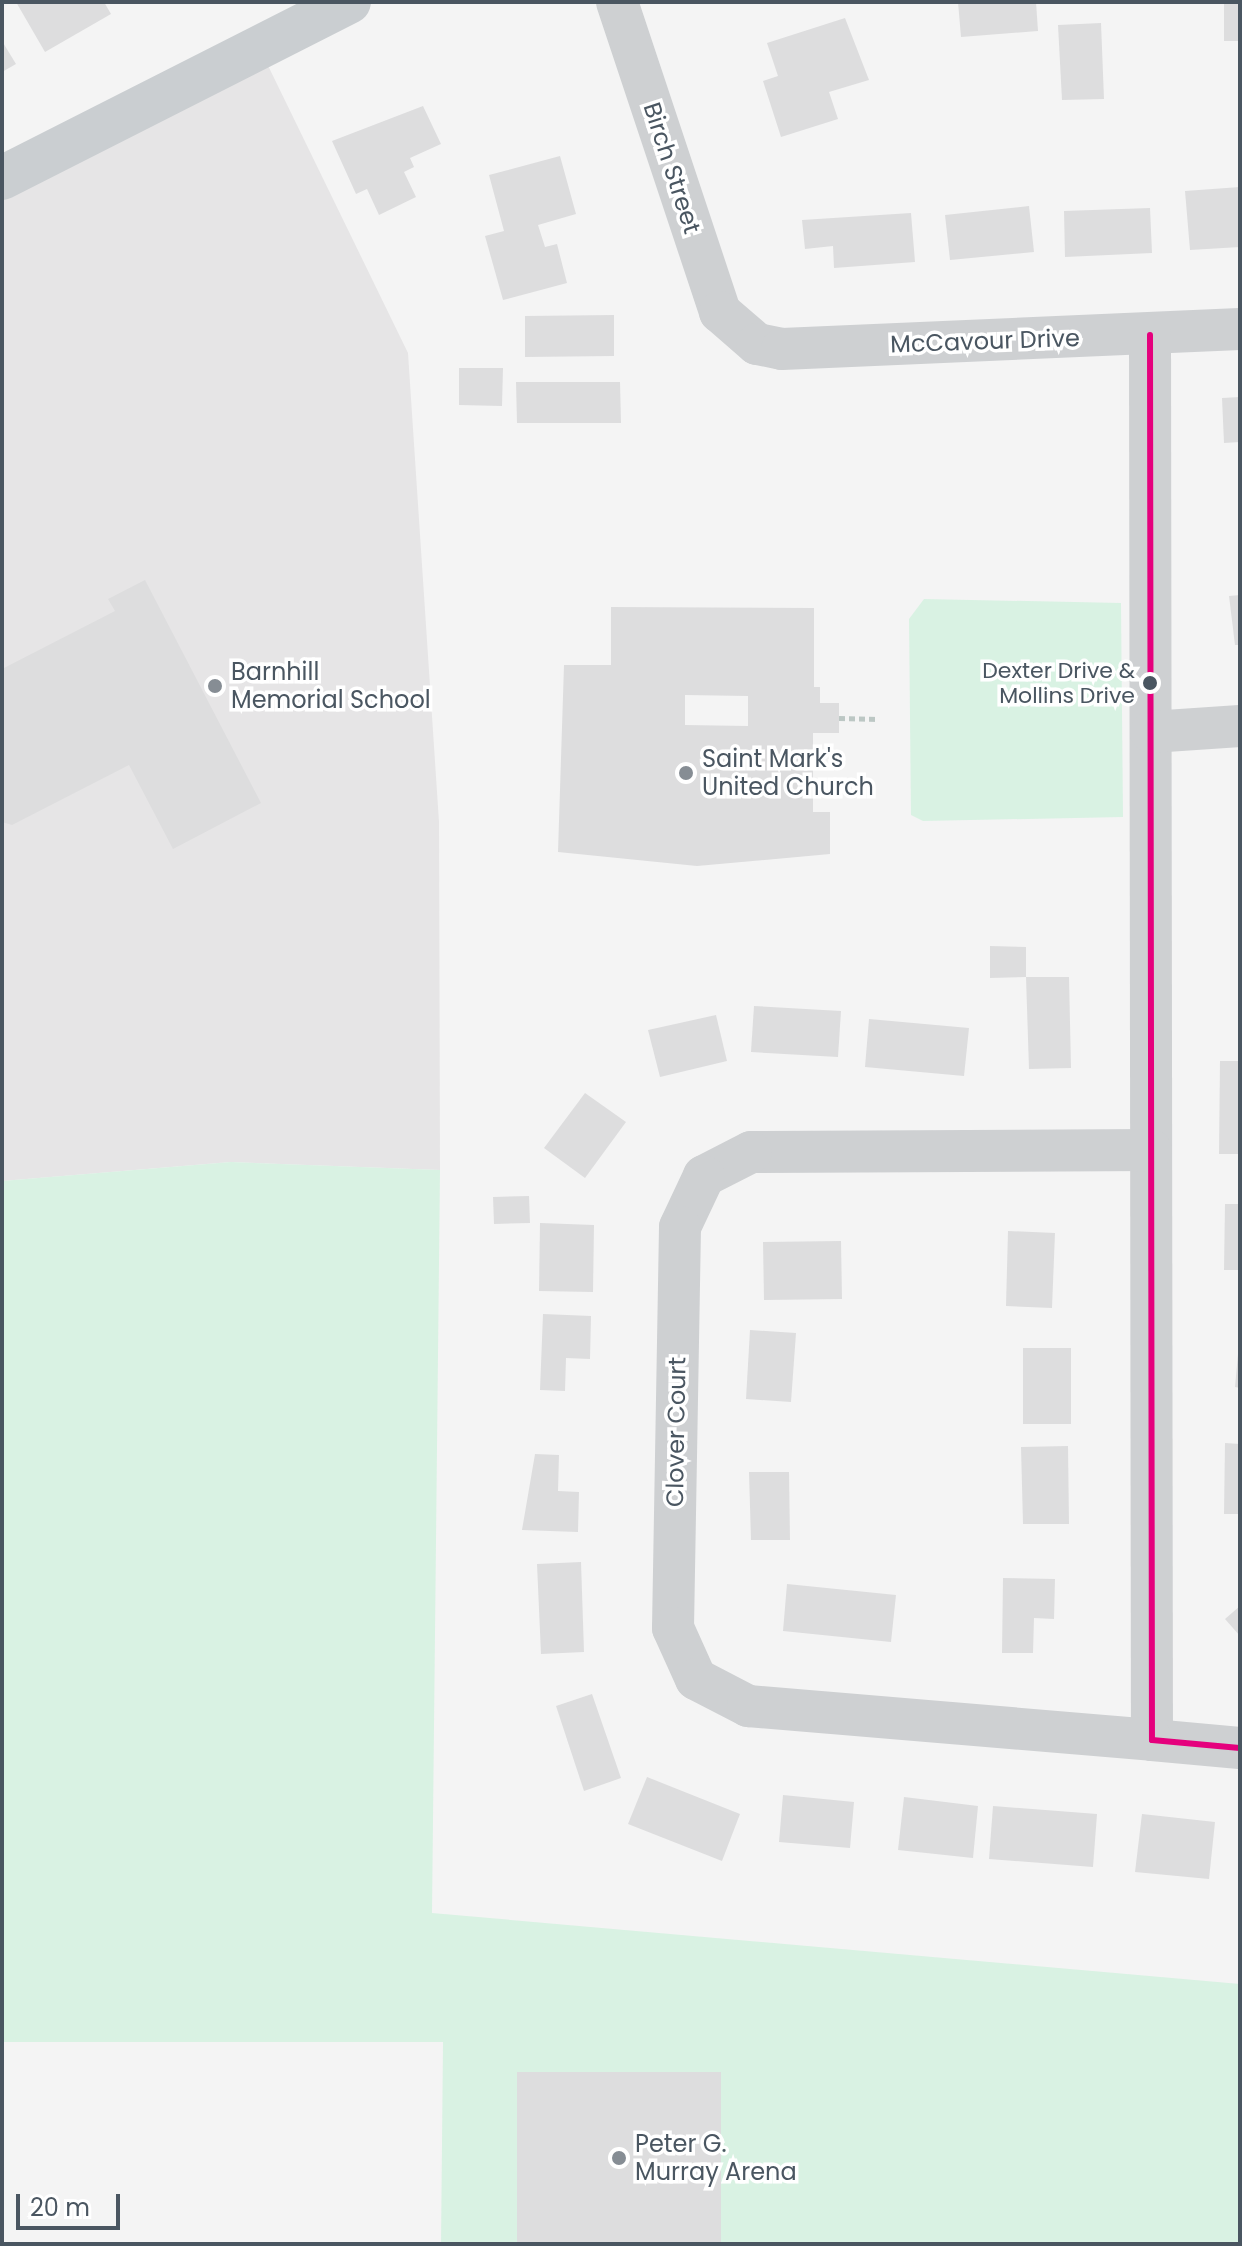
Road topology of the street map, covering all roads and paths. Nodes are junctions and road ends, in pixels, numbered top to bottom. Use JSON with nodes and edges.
{"nodes":[{"id":1,"x":349,"y":2,"type":"edge"},
{"id":2,"x":617,"y":2,"type":"edge"},
{"id":3,"x":2,"y":178,"type":"edge"},
{"id":4,"x":1240,"y":329,"type":"edge"},
{"id":5,"x":734,"y":330,"type":"joint"},
{"id":6,"x":1150,"y":335,"type":"junction"},
{"id":7,"x":839,"y":718,"type":"dead end"},
{"id":8,"x":879,"y":719,"type":"dead end"},
{"id":9,"x":1240,"y":726,"type":"edge"},
{"id":10,"x":1151,"y":732,"type":"junction"},
{"id":11,"x":1151,"y":1150,"type":"junction"},
{"id":12,"x":1152,"y":1740,"type":"junction"},
{"id":13,"x":1240,"y":1748,"type":"edge"}],
"edges":[{"from":1,"to":3,"type":"main road"},
{"from":2,"to":5,"type":"street","name":"Birch Street"},
{"from":4,"to":6,"type":"street","name":"McCavour Drive"},
{"from":5,"to":6,"type":"street","name":"McCavour Drive"},
{"from":6,"to":10,"type":"street"},
{"from":7,"to":8,"type":"path"},
{"from":9,"to":10,"type":"street"},
{"from":10,"to":11,"type":"street"},
{"from":11,"to":12,"type":"street"},
{"from":11,"to":12,"type":"street","name":"Clover Court"},
{"from":12,"to":13,"type":"street","name":"Clover Court"}]}
